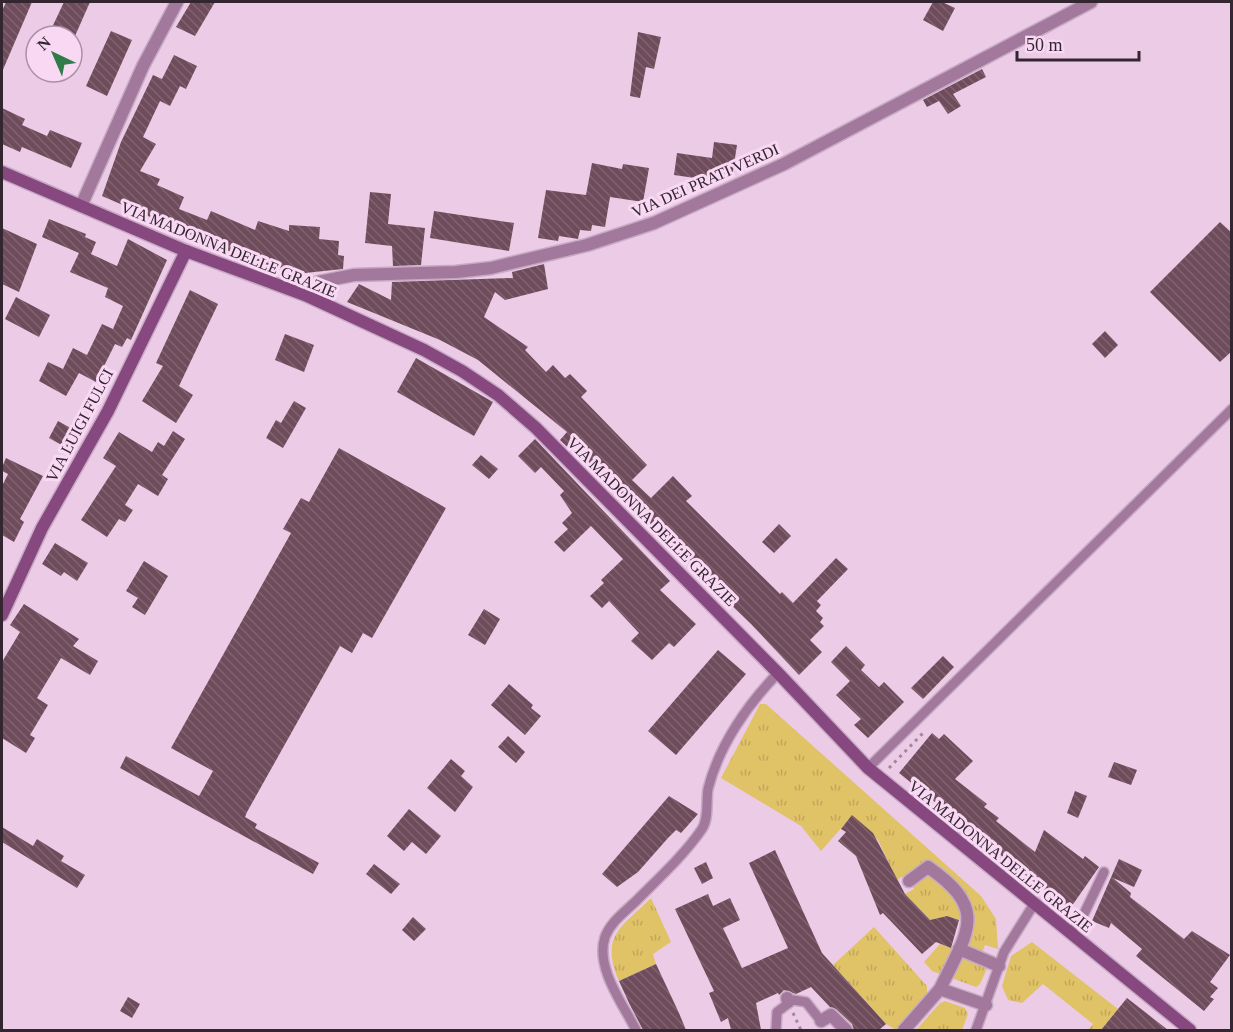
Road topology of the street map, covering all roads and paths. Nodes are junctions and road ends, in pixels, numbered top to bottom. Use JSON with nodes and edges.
{"nodes":[{"id":1,"x":177,"y":2,"type":"edge"},
{"id":2,"x":1091,"y":2,"type":"edge"},
{"id":3,"x":2,"y":172,"type":"edge"},
{"id":4,"x":81,"y":206,"type":"junction"},
{"id":5,"x":186,"y":251,"type":"junction"},
{"id":6,"x":305,"y":295,"type":"junction"},
{"id":7,"x":1232,"y":409,"type":"edge"},
{"id":8,"x":2,"y":615,"type":"edge"},
{"id":9,"x":778,"y":673,"type":"junction"},
{"id":10,"x":868,"y":768,"type":"junction"},
{"id":11,"x":1104,"y":872,"type":"dead end"},
{"id":12,"x":909,"y":881,"type":"dead end"},
{"id":13,"x":1034,"y":904,"type":"junction"},
{"id":14,"x":1070,"y":933,"type":"junction"},
{"id":15,"x":959,"y":949,"type":"junction"},
{"id":16,"x":999,"y":966,"type":"junction"},
{"id":17,"x":939,"y":989,"type":"junction"},
{"id":18,"x":986,"y":1005,"type":"junction"},
{"id":19,"x":821,"y":1021,"type":"joint"},
{"id":20,"x":636,"y":1030,"type":"edge"},
{"id":21,"x":776,"y":1030,"type":"edge"},
{"id":22,"x":846,"y":1030,"type":"edge"},
{"id":23,"x":904,"y":1030,"type":"edge"},
{"id":24,"x":976,"y":1030,"type":"edge"},
{"id":25,"x":1190,"y":1030,"type":"edge"}],
"edges":[{"from":1,"to":4,"type":"street"},
{"from":2,"to":6,"type":"street","name":"VIA DEI PRATI VERDI"},
{"from":3,"to":4,"type":"main road","name":"VIA MADONNA DELLE GRAZIE"},
{"from":4,"to":5,"type":"main road","name":"VIA MADONNA DELLE GRAZIE"},
{"from":5,"to":6,"type":"main road","name":"VIA MADONNA DELLE GRAZIE"},
{"from":5,"to":8,"type":"main road","name":"VIA LUIGI FULCI"},
{"from":6,"to":9,"type":"main road","name":"VIA MADONNA DELLE GRAZIE"},
{"from":7,"to":10,"type":"lane"},
{"from":9,"to":10,"type":"main road","name":"VIA MADONNA DELLE GRAZIE"},
{"from":9,"to":20,"type":"lane"},
{"from":10,"to":13,"type":"main road","name":"VIA MADONNA DELLE GRAZIE"},
{"from":11,"to":14,"type":"lane"},
{"from":12,"to":15,"type":"street"},
{"from":13,"to":14,"type":"main road","name":"VIA MADONNA DELLE GRAZIE"},
{"from":13,"to":16,"type":"lane"},
{"from":14,"to":25,"type":"main road","name":"VIA MADONNA DELLE GRAZIE"},
{"from":15,"to":16,"type":"street"},
{"from":15,"to":17,"type":"street"},
{"from":16,"to":18,"type":"lane"},
{"from":17,"to":18,"type":"street"},
{"from":17,"to":23,"type":"street"},
{"from":18,"to":24,"type":"lane"},
{"from":19,"to":21,"type":"lane"},
{"from":19,"to":22,"type":"street"}]}
